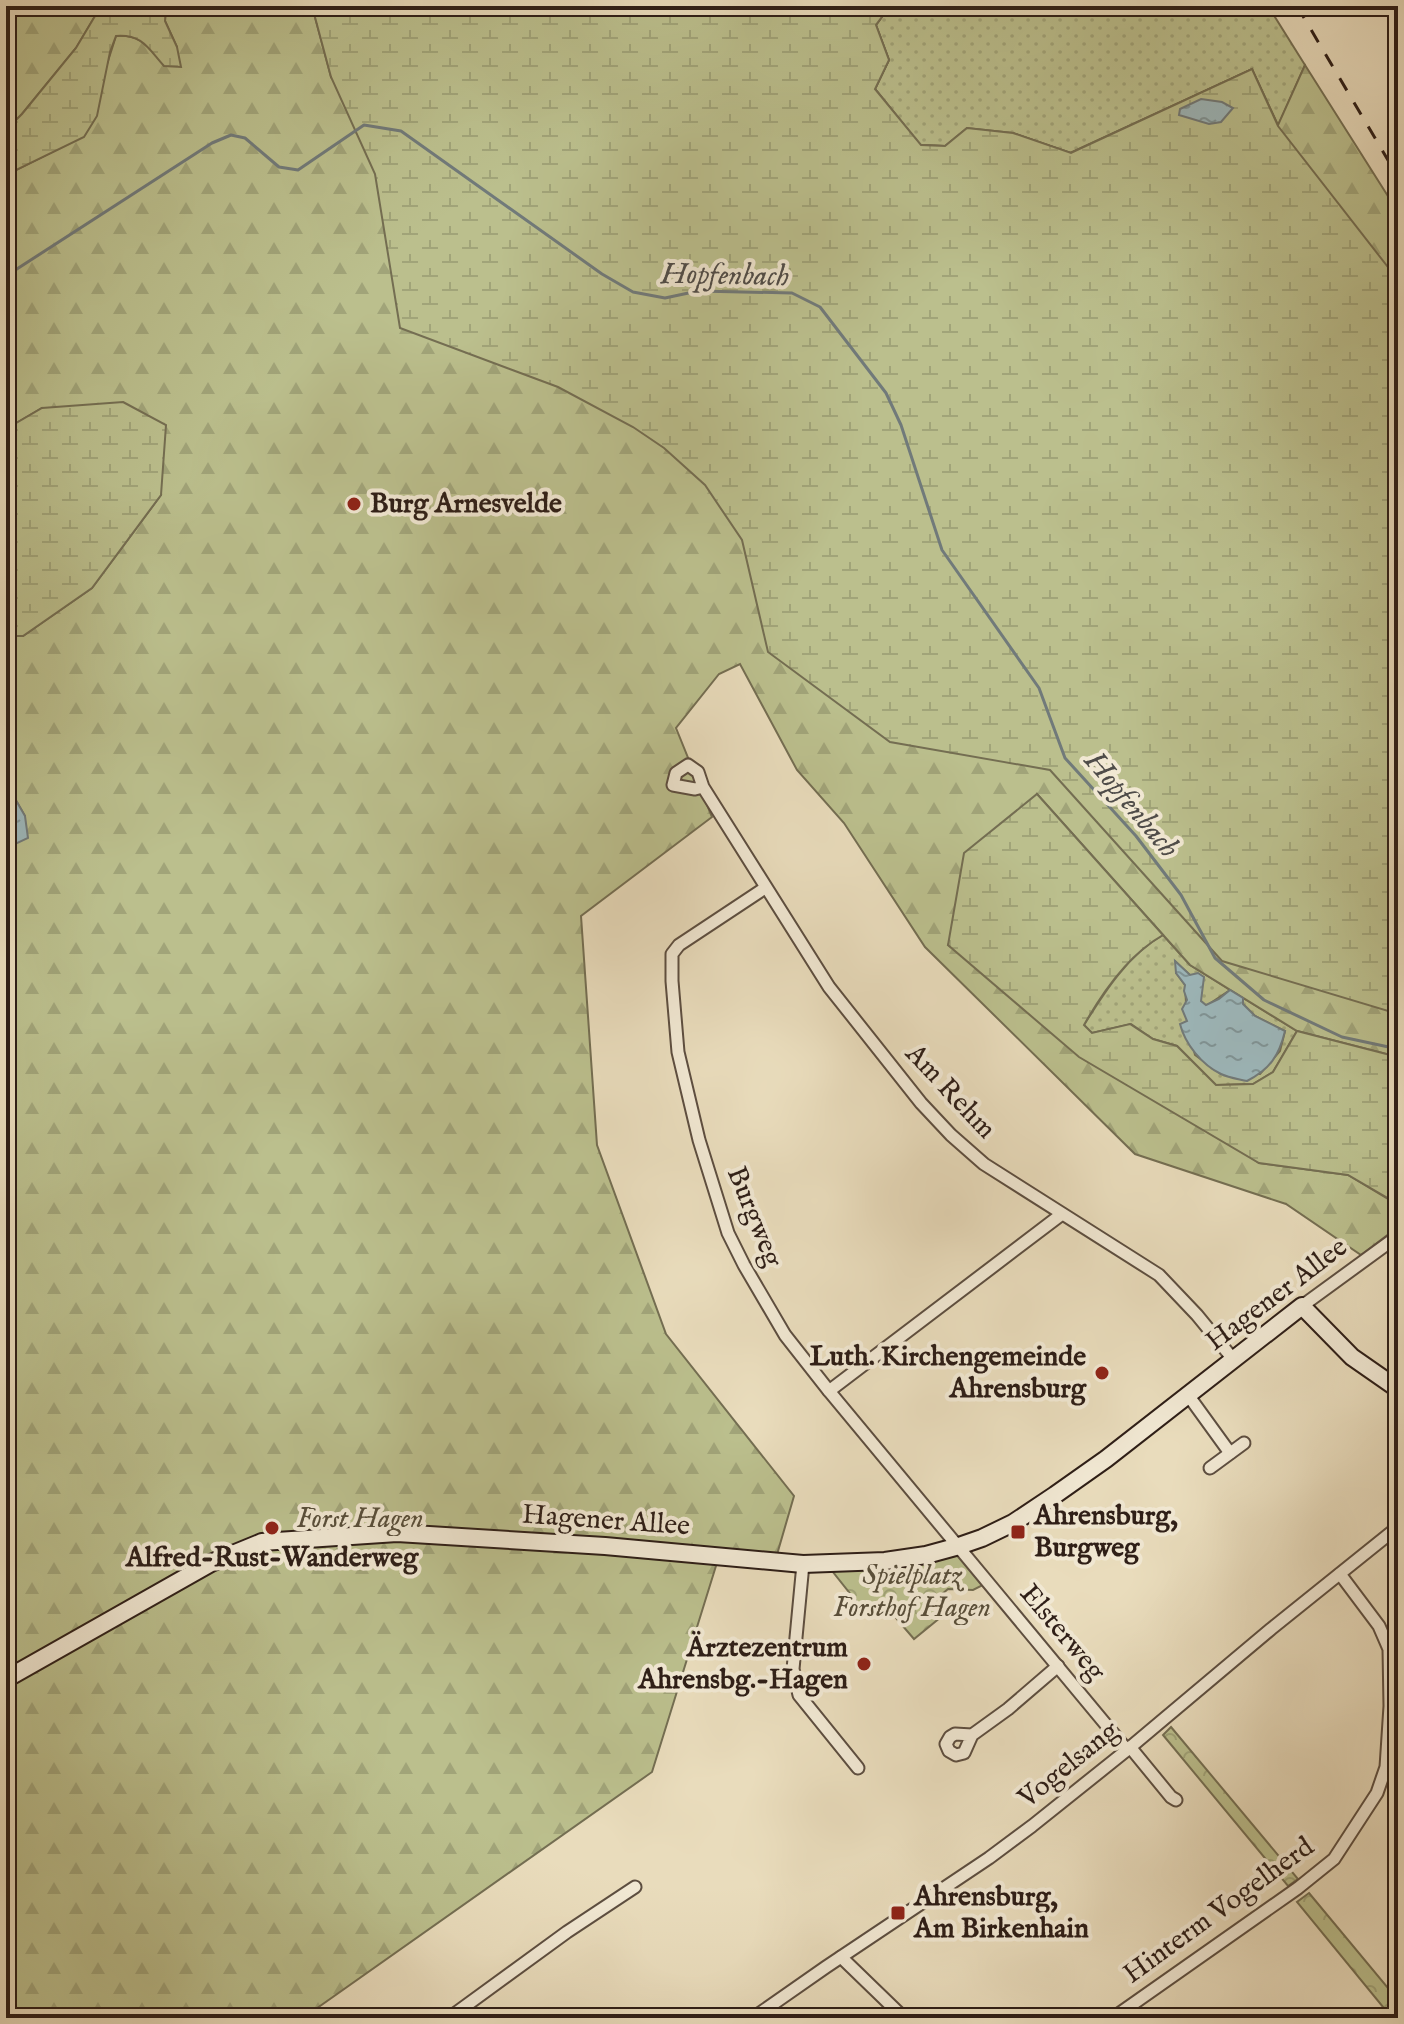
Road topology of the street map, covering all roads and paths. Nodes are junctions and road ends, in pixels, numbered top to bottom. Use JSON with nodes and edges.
{"nodes":[{"id":1,"x":703,"y":787,"type":"dead end"},
{"id":2,"x":765,"y":888,"type":"junction"},
{"id":3,"x":1062,"y":1214,"type":"junction"},
{"id":4,"x":1398,"y":1236,"type":"edge"},
{"id":5,"x":1302,"y":1306,"type":"junction"},
{"id":6,"x":1233,"y":1359,"type":"junction"},
{"id":7,"x":1398,"y":1389,"type":"edge"},
{"id":8,"x":829,"y":1391,"type":"junction"},
{"id":9,"x":1188,"y":1395,"type":"junction"},
{"id":10,"x":1244,"y":1443,"type":"dead end"},
{"id":11,"x":1230,"y":1453,"type":"junction"},
{"id":12,"x":1210,"y":1468,"type":"dead end"},
{"id":13,"x":1398,"y":1527,"type":"edge"},
{"id":14,"x":959,"y":1546,"type":"junction"},
{"id":15,"x":803,"y":1564,"type":"junction"},
{"id":16,"x":1340,"y":1574,"type":"junction"},
{"id":17,"x":1058,"y":1666,"type":"junction"},
{"id":18,"x":6,"y":1679,"type":"edge"},
{"id":19,"x":972,"y":1735,"type":"dead end"},
{"id":20,"x":1129,"y":1748,"type":"junction"},
{"id":21,"x":858,"y":1768,"type":"dead end"},
{"id":22,"x":1176,"y":1800,"type":"dead end"},
{"id":23,"x":635,"y":1887,"type":"dead end"},
{"id":24,"x":841,"y":1957,"type":"junction"},
{"id":25,"x":449,"y":2018,"type":"edge"},
{"id":26,"x":753,"y":2018,"type":"edge"},
{"id":27,"x":904,"y":2018,"type":"edge"},
{"id":28,"x":1113,"y":2018,"type":"edge"}],
"edges":[{"from":1,"to":2,"type":"street","name":"Am Rehm"},
{"from":2,"to":3,"type":"street","name":"Am Rehm"},
{"from":2,"to":8,"type":"street","name":"Burgweg"},
{"from":3,"to":6,"type":"street","name":"Am Rehm"},
{"from":3,"to":8,"type":"street"},
{"from":4,"to":5,"type":"street","name":"Hagener Allee"},
{"from":5,"to":6,"type":"street","name":"Hagener Allee"},
{"from":5,"to":7,"type":"street"},
{"from":6,"to":9,"type":"street","name":"Hagener Allee"},
{"from":8,"to":14,"type":"street","name":"Burgweg"},
{"from":9,"to":11,"type":"street"},
{"from":9,"to":14,"type":"street","name":"Hagener Allee"},
{"from":10,"to":11,"type":"street"},
{"from":11,"to":12,"type":"street"},
{"from":13,"to":16,"type":"street","name":"Vogelsang"},
{"from":14,"to":15,"type":"street","name":"Hagener Allee"},
{"from":14,"to":17,"type":"street","name":"Elsterweg"},
{"from":15,"to":18,"type":"street","name":"Hagener Allee"},
{"from":15,"to":21,"type":"street"},
{"from":16,"to":20,"type":"street","name":"Vogelsang"},
{"from":16,"to":28,"type":"street","name":"Hinterm Vogelherd"},
{"from":17,"to":19,"type":"street"},
{"from":17,"to":20,"type":"street","name":"Elsterweg"},
{"from":20,"to":22,"type":"street","name":"Elsterweg"},
{"from":20,"to":24,"type":"street","name":"Vogelsang"},
{"from":23,"to":25,"type":"street"},
{"from":24,"to":26,"type":"street","name":"Vogelsang"},
{"from":24,"to":27,"type":"street"}]}
